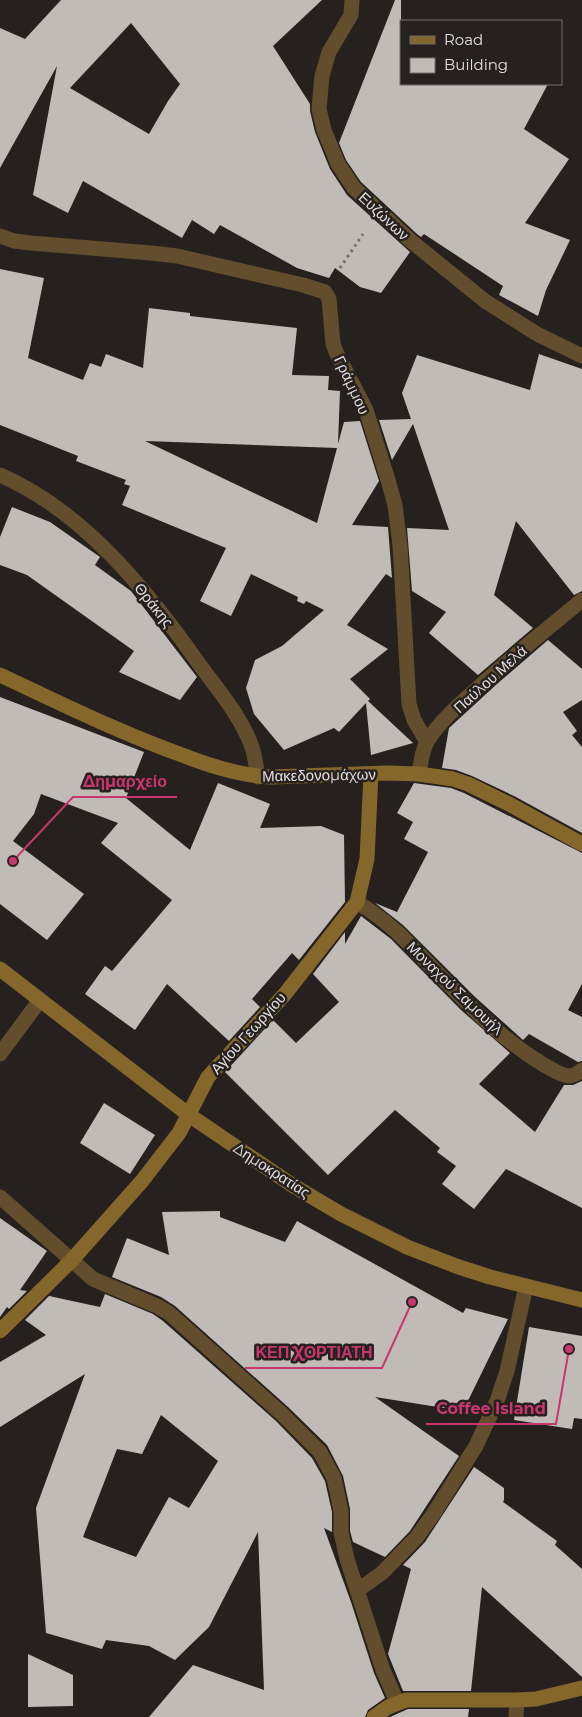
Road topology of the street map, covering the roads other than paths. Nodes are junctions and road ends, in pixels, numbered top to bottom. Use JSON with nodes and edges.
{"nodes":[{"id":1,"x":352,"y":0,"type":"edge"},
{"id":2,"x":0,"y":236,"type":"edge"},
{"id":3,"x":582,"y":356,"type":"edge"},
{"id":4,"x":0,"y":475,"type":"edge"},
{"id":5,"x":582,"y":600,"type":"edge"},
{"id":6,"x":0,"y":675,"type":"edge"},
{"id":7,"x":427,"y":742,"type":"junction"},
{"id":8,"x":370,"y":774,"type":"junction"},
{"id":9,"x":419,"y":774,"type":"junction"},
{"id":10,"x":258,"y":777,"type":"junction"},
{"id":11,"x":582,"y":844,"type":"edge"},
{"id":12,"x":357,"y":902,"type":"junction"},
{"id":13,"x":0,"y":970,"type":"edge"},
{"id":14,"x":40,"y":1000,"type":"junction"},
{"id":15,"x":0,"y":1054,"type":"edge"},
{"id":16,"x":582,"y":1070,"type":"edge"},
{"id":17,"x":189,"y":1115,"type":"junction"},
{"id":18,"x":0,"y":1197,"type":"edge"},
{"id":19,"x":71,"y":1261,"type":"junction"},
{"id":20,"x":526,"y":1286,"type":"junction"},
{"id":21,"x":582,"y":1300,"type":"edge"},
{"id":22,"x":0,"y":1331,"type":"edge"},
{"id":23,"x":358,"y":1590,"type":"junction"},
{"id":24,"x":582,"y":1688,"type":"edge"},
{"id":25,"x":517,"y":1700,"type":"junction"},
{"id":26,"x":397,"y":1702,"type":"junction"},
{"id":27,"x":374,"y":1717,"type":"edge"},
{"id":28,"x":516,"y":1717,"type":"edge"}],
"edges":[{"from":1,"to":3,"type":"street","name":"Ευζώνων"},
{"from":2,"to":7,"type":"street","name":"Γράμμου"},
{"from":4,"to":10,"type":"street","name":"Θράκης"},
{"from":5,"to":7,"type":"street","name":"Παύλου Μελά"},
{"from":6,"to":10,"type":"main road","name":"Μακεδονομάχων"},
{"from":7,"to":9,"type":"street","name":"Παύλου Μελά"},
{"from":8,"to":9,"type":"main road","name":"Μακεδονομάχων"},
{"from":8,"to":10,"type":"main road","name":"Μακεδονομάχων"},
{"from":8,"to":12,"type":"main road","name":"Αγίου Γεωργίου"},
{"from":9,"to":11,"type":"main road","name":"Μακεδονομάχων"},
{"from":12,"to":16,"type":"street","name":"Μοναχού Σαμουήλ"},
{"from":12,"to":17,"type":"main road","name":"Αγίου Γεωργίου"},
{"from":13,"to":14,"type":"main road","name":"Δημοκρατίας"},
{"from":14,"to":15,"type":"street"},
{"from":14,"to":17,"type":"main road","name":"Δημοκρατίας"},
{"from":17,"to":19,"type":"main road","name":"Αγίου Γεωργίου"},
{"from":17,"to":20,"type":"main road","name":"Δημοκρατίας"},
{"from":18,"to":19,"type":"street"},
{"from":19,"to":22,"type":"main road","name":"Αγίου Γεωργίου"},
{"from":19,"to":23,"type":"street"},
{"from":20,"to":21,"type":"main road","name":"Δημοκρατίας"},
{"from":20,"to":23,"type":"street"},
{"from":23,"to":26,"type":"street"},
{"from":24,"to":25,"type":"main road"},
{"from":25,"to":26,"type":"main road"},
{"from":25,"to":28,"type":"street"},
{"from":26,"to":27,"type":"main road"}]}
